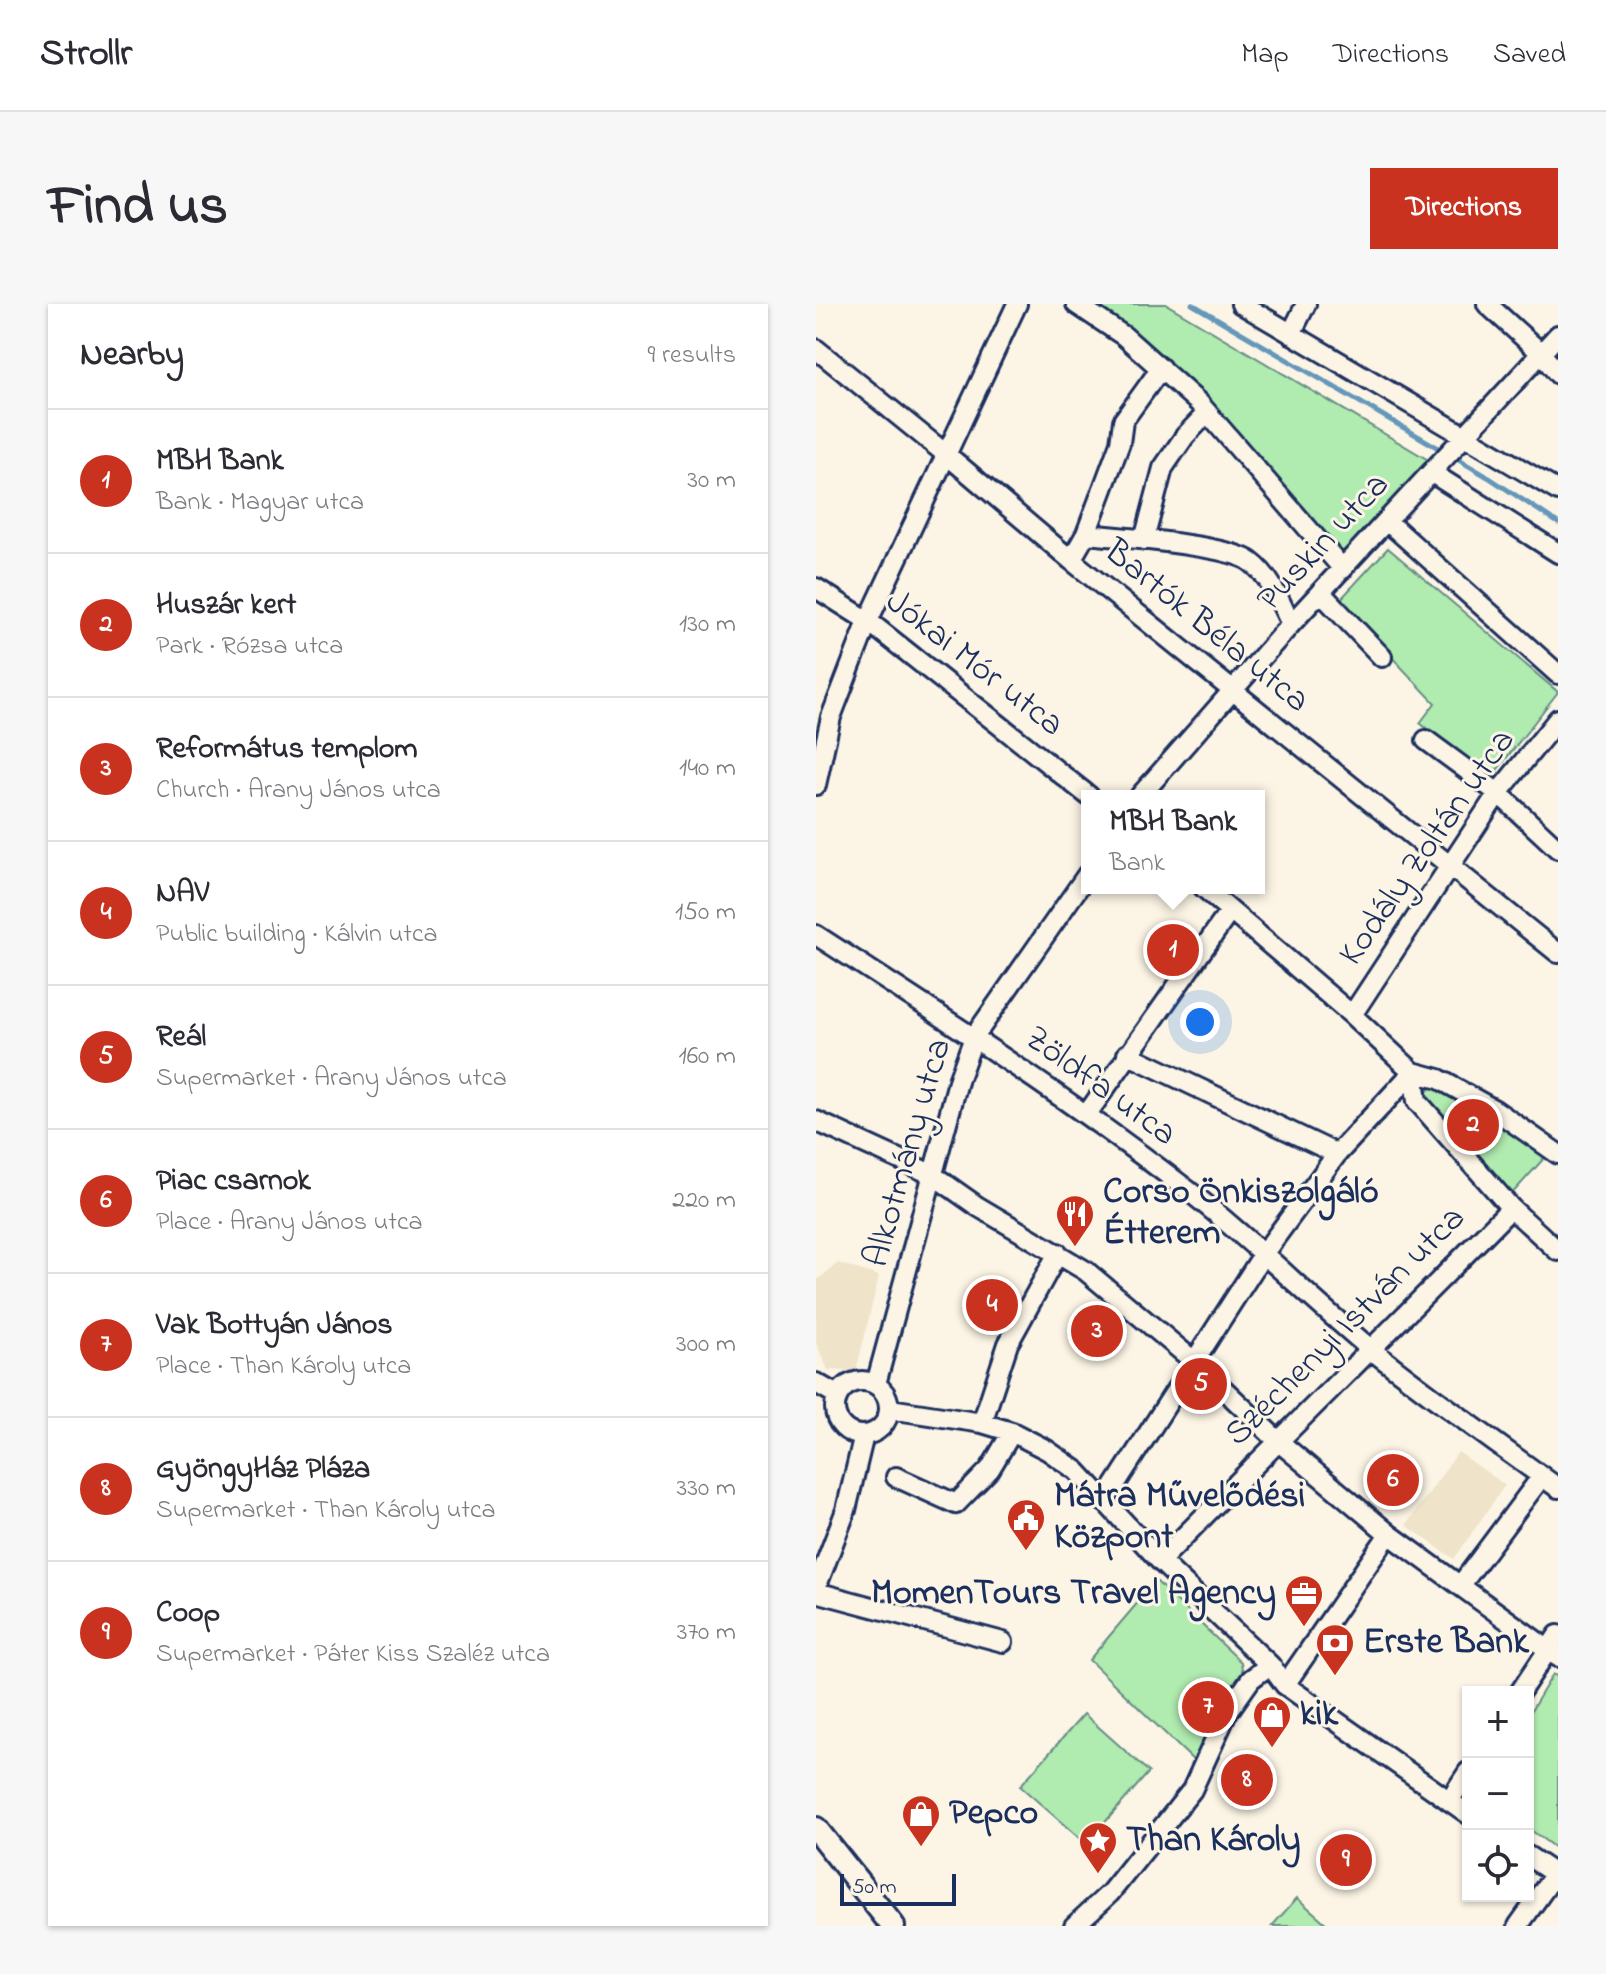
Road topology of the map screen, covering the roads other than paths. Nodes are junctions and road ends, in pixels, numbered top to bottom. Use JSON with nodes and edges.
{"nodes":[{"id":1,"x":1017,"y":304,"type":"edge"},
{"id":2,"x":1076,"y":304,"type":"edge"},
{"id":3,"x":1241,"y":304,"type":"edge"},
{"id":4,"x":1306,"y":304,"type":"edge"},
{"id":5,"x":1487,"y":304,"type":"edge"},
{"id":6,"x":1291,"y":334,"type":"junction"},
{"id":7,"x":1558,"y":335,"type":"edge"},
{"id":8,"x":1541,"y":353,"type":"junction"},
{"id":9,"x":822,"y":354,"type":"edge"},
{"id":10,"x":1161,"y":368,"type":"junction"},
{"id":11,"x":1558,"y":374,"type":"edge"},
{"id":12,"x":1207,"y":413,"type":"junction"},
{"id":13,"x":1464,"y":439,"type":"junction"},
{"id":14,"x":947,"y":455,"type":"junction"},
{"id":15,"x":1434,"y":471,"type":"junction"},
{"id":16,"x":1558,"y":491,"type":"edge"},
{"id":17,"x":1388,"y":522,"type":"junction"},
{"id":18,"x":1086,"y":534,"type":"junction"},
{"id":19,"x":1144,"y":540,"type":"junction"},
{"id":20,"x":1558,"y":553,"type":"edge"},
{"id":21,"x":1071,"y":560,"type":"junction"},
{"id":22,"x":1343,"y":569,"type":"junction"},
{"id":23,"x":816,"y":588,"type":"edge"},
{"id":24,"x":1321,"y":593,"type":"junction"},
{"id":25,"x":868,"y":621,"type":"junction"},
{"id":26,"x":1291,"y":624,"type":"junction"},
{"id":27,"x":1382,"y":657,"type":"dead end"},
{"id":28,"x":1558,"y":674,"type":"edge"},
{"id":29,"x":1234,"y":689,"type":"junction"},
{"id":30,"x":1558,"y":719,"type":"edge"},
{"id":31,"x":1426,"y":740,"type":"dead end"},
{"id":32,"x":816,"y":783,"type":"edge"},
{"id":33,"x":1081,"y":790,"type":"edge"},
{"id":34,"x":1145,"y":790,"type":"edge"},
{"id":35,"x":1498,"y":793,"type":"junction"},
{"id":36,"x":1558,"y":849,"type":"edge"},
{"id":37,"x":1452,"y":866,"type":"junction"},
{"id":38,"x":1081,"y":884,"type":"edge"},
{"id":39,"x":1211,"y":894,"type":"edge"},
{"id":40,"x":1230,"y":911,"type":"junction"},
{"id":41,"x":816,"y":935,"type":"edge"},
{"id":42,"x":1558,"y":953,"type":"edge"},
{"id":43,"x":1352,"y":1015,"type":"junction"},
{"id":44,"x":974,"y":1037,"type":"junction"},
{"id":45,"x":1127,"y":1054,"type":"junction"},
{"id":46,"x":1413,"y":1072,"type":"junction"},
{"id":47,"x":1087,"y":1114,"type":"junction"},
{"id":48,"x":816,"y":1121,"type":"edge"},
{"id":49,"x":1337,"y":1154,"type":"junction"},
{"id":50,"x":1558,"y":1154,"type":"edge"},
{"id":51,"x":933,"y":1175,"type":"junction"},
{"id":52,"x":1511,"y":1208,"type":"junction"},
{"id":53,"x":1558,"y":1251,"type":"edge"},
{"id":54,"x":1058,"y":1253,"type":"junction"},
{"id":55,"x":1264,"y":1253,"type":"junction"},
{"id":56,"x":1372,"y":1350,"type":"junction"},
{"id":57,"x":1196,"y":1363,"type":"junction"},
{"id":58,"x":816,"y":1383,"type":"edge"},
{"id":59,"x":876,"y":1384,"type":"junction"},
{"id":60,"x":837,"y":1395,"type":"junction"},
{"id":61,"x":890,"y":1409,"type":"junction"},
{"id":62,"x":982,"y":1423,"type":"junction"},
{"id":63,"x":1012,"y":1432,"type":"junction"},
{"id":64,"x":864,"y":1435,"type":"junction"},
{"id":65,"x":1278,"y":1441,"type":"junction"},
{"id":66,"x":1542,"y":1476,"type":"junction"},
{"id":67,"x":896,"y":1477,"type":"dead end"},
{"id":68,"x":1558,"y":1488,"type":"edge"},
{"id":69,"x":1104,"y":1502,"type":"junction"},
{"id":70,"x":1389,"y":1534,"type":"junction"},
{"id":71,"x":1160,"y":1561,"type":"junction"},
{"id":72,"x":1460,"y":1586,"type":"junction"},
{"id":73,"x":816,"y":1590,"type":"edge"},
{"id":74,"x":1003,"y":1642,"type":"dead end"},
{"id":75,"x":1555,"y":1647,"type":"edge"},
{"id":76,"x":1270,"y":1665,"type":"junction"},
{"id":77,"x":1285,"y":1685,"type":"junction"},
{"id":78,"x":1525,"y":1686,"type":"edge"},
{"id":79,"x":1462,"y":1781,"type":"edge"},
{"id":80,"x":1449,"y":1801,"type":"junction"},
{"id":81,"x":1462,"y":1810,"type":"edge"},
{"id":82,"x":816,"y":1829,"type":"edge"},
{"id":83,"x":1534,"y":1860,"type":"edge"},
{"id":84,"x":1557,"y":1875,"type":"edge"},
{"id":85,"x":893,"y":1926,"type":"edge"},
{"id":86,"x":1074,"y":1926,"type":"edge"},
{"id":87,"x":1518,"y":1926,"type":"edge"}],
"edges":[{"from":1,"to":14,"type":"street"},
{"from":2,"to":10,"type":"street"},
{"from":3,"to":6,"type":"street"},
{"from":4,"to":6,"type":"street"},
{"from":5,"to":8,"type":"street"},
{"from":6,"to":13,"type":"street"},
{"from":7,"to":8,"type":"street","name":"Puskin utca"},
{"from":8,"to":11,"type":"street"},
{"from":8,"to":13,"type":"street","name":"Puskin utca"},
{"from":9,"to":14,"type":"street","name":"Bartók Béla utca"},
{"from":10,"to":12,"type":"street"},
{"from":10,"to":18,"type":"street"},
{"from":12,"to":19,"type":"street"},
{"from":12,"to":22,"type":"street"},
{"from":13,"to":15,"type":"street","name":"Puskin utca"},
{"from":13,"to":16,"type":"street"},
{"from":14,"to":21,"type":"street","name":"Bartók Béla utca"},
{"from":14,"to":25,"type":"street"},
{"from":15,"to":17,"type":"street","name":"Puskin utca"},
{"from":15,"to":20,"type":"street"},
{"from":17,"to":22,"type":"street","name":"Puskin utca"},
{"from":17,"to":28,"type":"street"},
{"from":18,"to":19,"type":"street"},
{"from":18,"to":21,"type":"street"},
{"from":19,"to":26,"type":"street"},
{"from":21,"to":29,"type":"street","name":"Bartók Béla utca"},
{"from":22,"to":24,"type":"street","name":"Puskin utca"},
{"from":23,"to":25,"type":"street","name":"Jókai Mór utca"},
{"from":24,"to":26,"type":"street","name":"Puskin utca"},
{"from":24,"to":27,"type":"street"},
{"from":25,"to":32,"type":"street"},
{"from":25,"to":33,"type":"street","name":"Jókai Mór utca"},
{"from":26,"to":29,"type":"street","name":"Puskin utca"},
{"from":29,"to":34,"type":"street","name":"Puskin utca"},
{"from":29,"to":37,"type":"street","name":"Bartók Béla utca"},
{"from":30,"to":35,"type":"street","name":"Kodály Zoltán utca"},
{"from":31,"to":35,"type":"street"},
{"from":35,"to":36,"type":"street"},
{"from":35,"to":37,"type":"street","name":"Kodály Zoltán utca"},
{"from":37,"to":42,"type":"street","name":"Bartók Béla utca"},
{"from":37,"to":43,"type":"street","name":"Kodály Zoltán utca"},
{"from":38,"to":44,"type":"street","name":"Alkotmány utca"},
{"from":39,"to":40,"type":"street"},
{"from":40,"to":43,"type":"street"},
{"from":40,"to":45,"type":"street"},
{"from":41,"to":44,"type":"street","name":"Zöldfa utca"},
{"from":43,"to":46,"type":"street"},
{"from":44,"to":47,"type":"street","name":"Zöldfa utca"},
{"from":44,"to":51,"type":"street","name":"Alkotmány utca"},
{"from":45,"to":47,"type":"street"},
{"from":45,"to":49,"type":"street"},
{"from":46,"to":49,"type":"street"},
{"from":46,"to":50,"type":"street"},
{"from":46,"to":52,"type":"street"},
{"from":47,"to":55,"type":"street","name":"Zöldfa utca"},
{"from":48,"to":51,"type":"street"},
{"from":49,"to":55,"type":"street"},
{"from":51,"to":54,"type":"street"},
{"from":51,"to":59,"type":"street","name":"Alkotmány utca"},
{"from":52,"to":53,"type":"street"},
{"from":52,"to":56,"type":"street","name":"Széchenyi István utca"},
{"from":54,"to":57,"type":"street"},
{"from":54,"to":62,"type":"street"},
{"from":55,"to":56,"type":"street","name":"Zöldfa utca"},
{"from":55,"to":57,"type":"street"},
{"from":56,"to":65,"type":"street","name":"Széchenyi István utca"},
{"from":56,"to":66,"type":"street","name":"Zöldfa utca"},
{"from":57,"to":65,"type":"street"},
{"from":57,"to":69,"type":"street"},
{"from":58,"to":60,"type":"street"},
{"from":59,"to":60,"type":"street"},
{"from":59,"to":61,"type":"street"},
{"from":60,"to":64,"type":"street"},
{"from":61,"to":62,"type":"street"},
{"from":61,"to":64,"type":"street"},
{"from":62,"to":63,"type":"street"},
{"from":63,"to":67,"type":"street"},
{"from":63,"to":69,"type":"street"},
{"from":64,"to":73,"type":"street"},
{"from":65,"to":70,"type":"street"},
{"from":65,"to":71,"type":"street","name":"Széchenyi István utca"},
{"from":66,"to":68,"type":"street","name":"Zöldfa utca"},
{"from":66,"to":72,"type":"street"},
{"from":69,"to":71,"type":"street"},
{"from":70,"to":72,"type":"street"},
{"from":70,"to":77,"type":"street"},
{"from":71,"to":76,"type":"street"},
{"from":72,"to":75,"type":"street"},
{"from":73,"to":74,"type":"street"},
{"from":75,"to":78,"type":"street"},
{"from":76,"to":77,"type":"street"},
{"from":76,"to":86,"type":"street"},
{"from":77,"to":80,"type":"street"},
{"from":79,"to":80,"type":"street"},
{"from":80,"to":81,"type":"street"},
{"from":82,"to":85,"type":"main road"},
{"from":83,"to":84,"type":"street"},
{"from":84,"to":87,"type":"street"}]}
